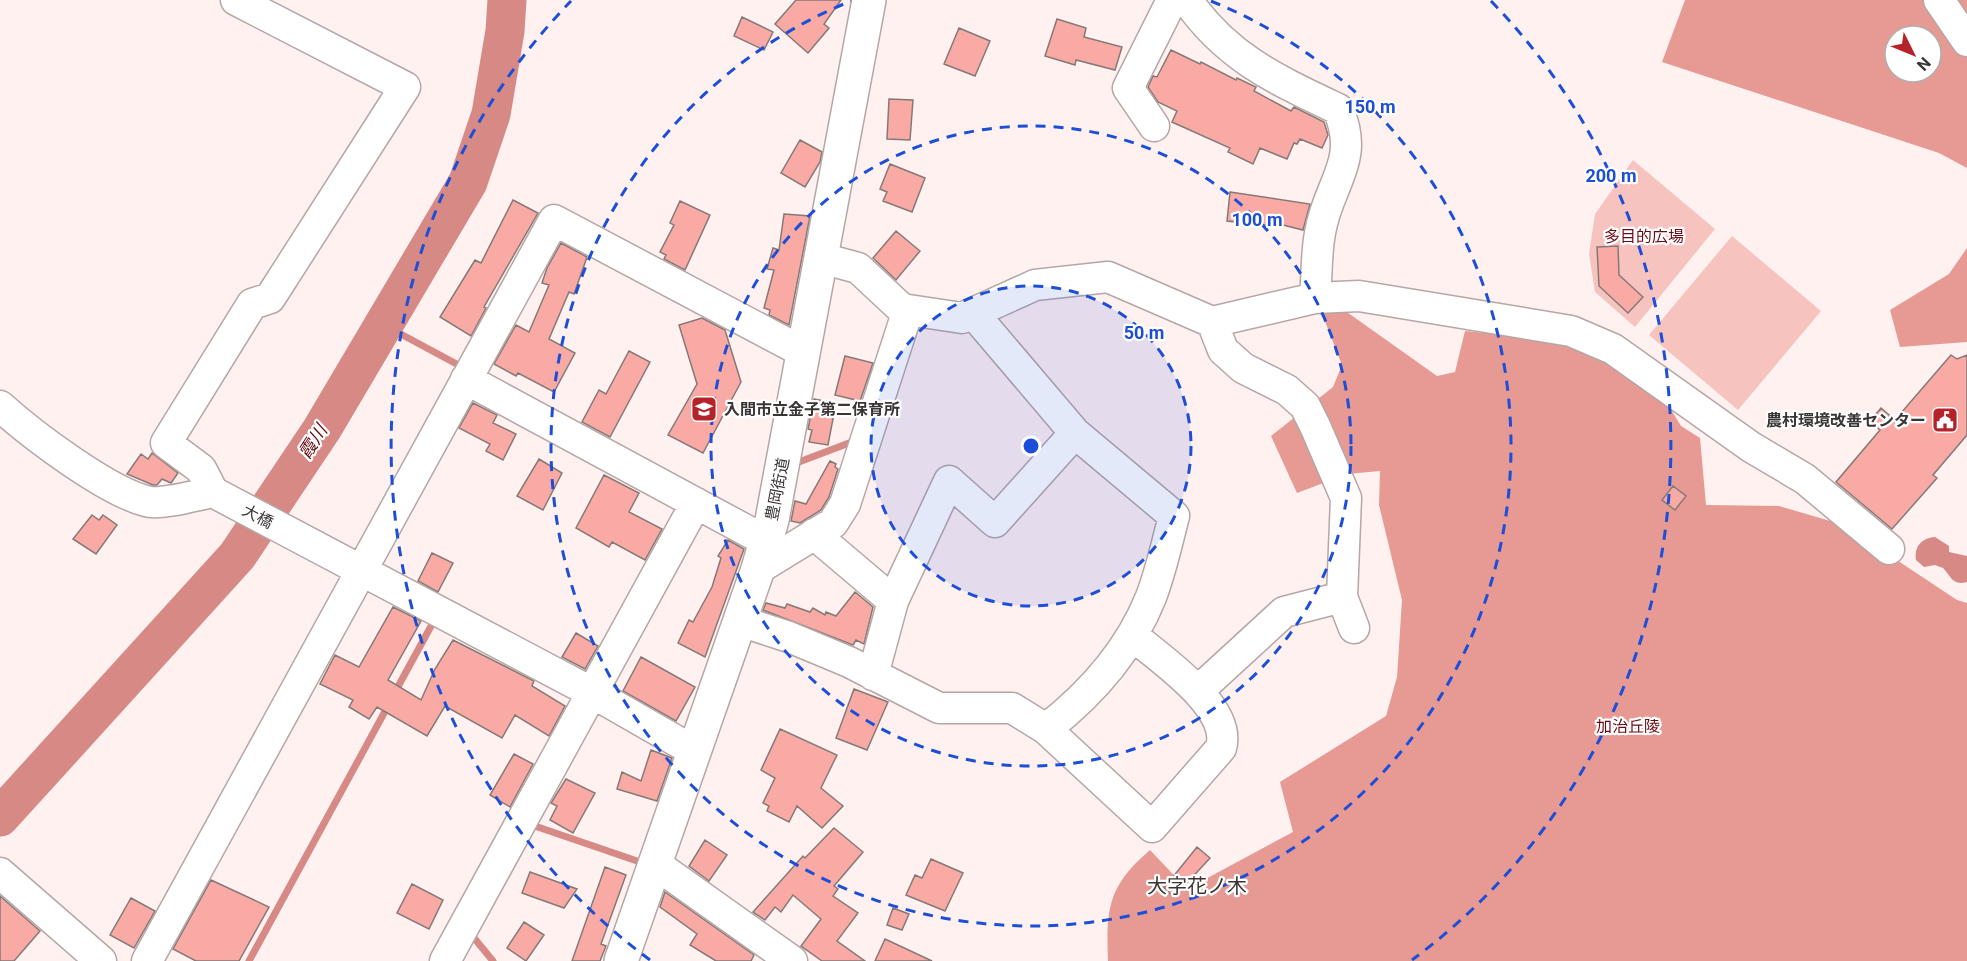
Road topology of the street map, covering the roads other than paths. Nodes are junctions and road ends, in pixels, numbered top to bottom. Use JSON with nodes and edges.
{"nodes":[{"id":1,"x":236,"y":0,"type":"edge"},
{"id":2,"x":869,"y":0,"type":"edge"},
{"id":3,"x":1172,"y":0,"type":"edge"},
{"id":4,"x":1187,"y":0,"type":"edge"},
{"id":5,"x":1939,"y":0,"type":"edge"},
{"id":6,"x":1967,"y":41,"type":"edge"},
{"id":7,"x":1154,"y":126,"type":"dead end"},
{"id":8,"x":820,"y":258,"type":"junction"},
{"id":9,"x":1315,"y":298,"type":"junction"},
{"id":10,"x":908,"y":310,"type":"junction"},
{"id":11,"x":973,"y":313,"type":"junction"},
{"id":12,"x":1212,"y":322,"type":"junction"},
{"id":13,"x":803,"y":352,"type":"junction"},
{"id":14,"x":466,"y":379,"type":"junction"},
{"id":15,"x":0,"y":406,"type":"edge"},
{"id":16,"x":1075,"y":433,"type":"junction"},
{"id":17,"x":220,"y":496,"type":"junction"},
{"id":18,"x":696,"y":503,"type":"junction"},
{"id":19,"x":814,"y":534,"type":"junction"},
{"id":20,"x":1889,"y":549,"type":"dead end"},
{"id":21,"x":762,"y":555,"type":"junction"},
{"id":22,"x":360,"y":570,"type":"junction"},
{"id":23,"x":1342,"y":597,"type":"junction"},
{"id":24,"x":893,"y":601,"type":"junction"},
{"id":25,"x":740,"y":621,"type":"junction"},
{"id":26,"x":1354,"y":628,"type":"dead end"},
{"id":27,"x":1132,"y":636,"type":"junction"},
{"id":28,"x":873,"y":675,"type":"junction"},
{"id":29,"x":1198,"y":691,"type":"junction"},
{"id":30,"x":591,"y":692,"type":"junction"},
{"id":31,"x":1046,"y":729,"type":"junction"},
{"id":32,"x":694,"y":751,"type":"junction"},
{"id":33,"x":654,"y":863,"type":"junction"},
{"id":34,"x":0,"y":873,"type":"edge"},
{"id":35,"x":101,"y":961,"type":"edge"},
{"id":36,"x":147,"y":961,"type":"edge"},
{"id":37,"x":445,"y":961,"type":"edge"},
{"id":38,"x":621,"y":961,"type":"edge"},
{"id":39,"x":792,"y":961,"type":"edge"}],
"edges":[{"from":1,"to":17,"type":"street"},
{"from":2,"to":8,"type":"main road","name":"豊岡街道"},
{"from":3,"to":7,"type":"street"},
{"from":4,"to":9,"type":"street"},
{"from":5,"to":6,"type":"street"},
{"from":8,"to":10,"type":"street"},
{"from":8,"to":13,"type":"main road","name":"豊岡街道"},
{"from":9,"to":12,"type":"street"},
{"from":9,"to":20,"type":"street"},
{"from":10,"to":11,"type":"street"},
{"from":10,"to":19,"type":"street"},
{"from":11,"to":12,"type":"street"},
{"from":11,"to":16,"type":"street"},
{"from":12,"to":23,"type":"street"},
{"from":13,"to":14,"type":"street"},
{"from":13,"to":21,"type":"main road","name":"豊岡街道"},
{"from":14,"to":18,"type":"street"},
{"from":14,"to":22,"type":"street"},
{"from":15,"to":17,"type":"street"},
{"from":16,"to":24,"type":"street"},
{"from":16,"to":27,"type":"street"},
{"from":17,"to":22,"type":"street","name":"大橋"},
{"from":18,"to":21,"type":"street"},
{"from":18,"to":30,"type":"street"},
{"from":19,"to":21,"type":"street"},
{"from":19,"to":24,"type":"street"},
{"from":21,"to":25,"type":"main road","name":"豊岡街道"},
{"from":22,"to":30,"type":"street","name":"大橋"},
{"from":22,"to":36,"type":"street"},
{"from":23,"to":26,"type":"street"},
{"from":23,"to":29,"type":"street"},
{"from":24,"to":28,"type":"street"},
{"from":25,"to":28,"type":"street"},
{"from":25,"to":32,"type":"main road","name":"豊岡街道"},
{"from":27,"to":29,"type":"street"},
{"from":27,"to":31,"type":"street"},
{"from":28,"to":31,"type":"street"},
{"from":29,"to":31,"type":"street"},
{"from":30,"to":32,"type":"street","name":"大橋"},
{"from":30,"to":37,"type":"street"},
{"from":32,"to":33,"type":"main road","name":"豊岡街道"},
{"from":33,"to":38,"type":"main road","name":"豊岡街道"},
{"from":33,"to":39,"type":"street"},
{"from":34,"to":35,"type":"street"}]}
